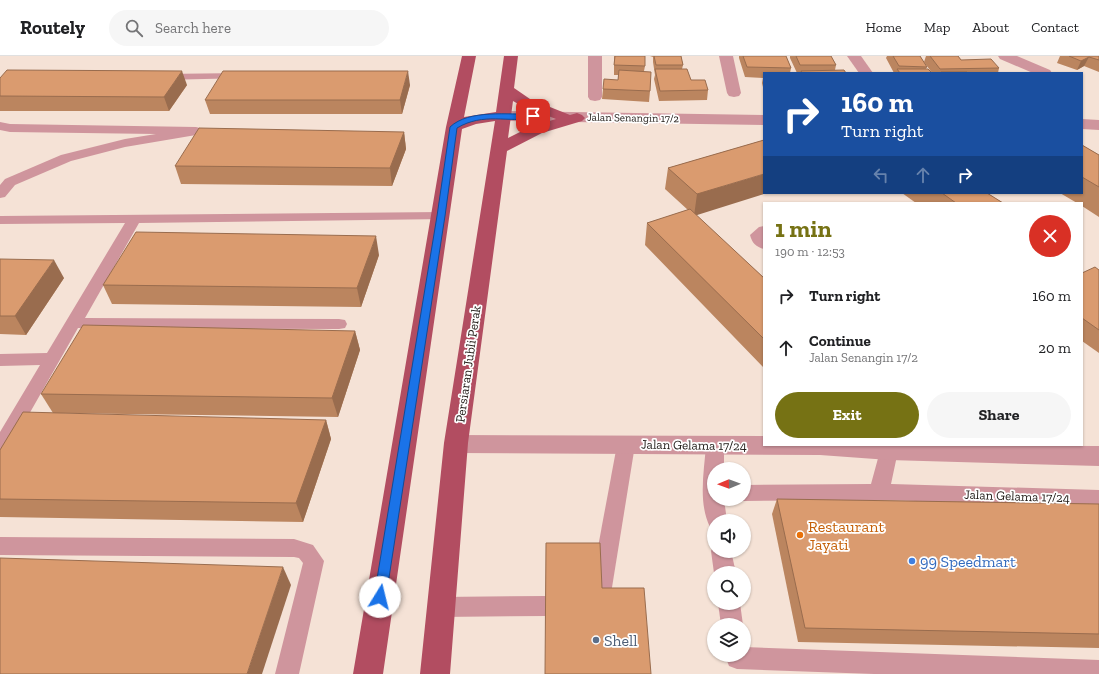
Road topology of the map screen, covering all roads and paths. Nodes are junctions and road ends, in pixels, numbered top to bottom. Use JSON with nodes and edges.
{"nodes":[{"id":1,"x":469,"y":56,"type":"edge"},
{"id":2,"x":511,"y":56,"type":"edge"},
{"id":3,"x":595,"y":56,"type":"edge"},
{"id":4,"x":726,"y":56,"type":"edge"},
{"id":5,"x":854,"y":56,"type":"edge"},
{"id":6,"x":1005,"y":56,"type":"edge"},
{"id":7,"x":865,"y":72,"type":"edge"},
{"id":8,"x":1043,"y":72,"type":"edge"},
{"id":9,"x":255,"y":76,"type":"edge"},
{"id":10,"x":153,"y":77,"type":"edge"},
{"id":11,"x":507,"y":90,"type":"junction"},
{"id":12,"x":734,"y":93,"type":"dead end"},
{"id":13,"x":595,"y":97,"type":"dead end"},
{"id":14,"x":503,"y":116,"type":"junction"},
{"id":15,"x":570,"y":117,"type":"junction"},
{"id":16,"x":763,"y":120,"type":"edge"},
{"id":17,"x":1083,"y":124,"type":"edge"},
{"id":18,"x":1099,"y":125,"type":"edge"},
{"id":19,"x":0,"y":126,"type":"edge"},
{"id":20,"x":454,"y":127,"type":"junction"},
{"id":21,"x":196,"y":131,"type":"junction"},
{"id":22,"x":211,"y":131,"type":"edge"},
{"id":23,"x":499,"y":149,"type":"junction"},
{"id":24,"x":0,"y":194,"type":"edge"},
{"id":25,"x":441,"y":216,"type":"junction"},
{"id":26,"x":135,"y":218,"type":"junction"},
{"id":27,"x":0,"y":220,"type":"edge"},
{"id":28,"x":763,"y":231,"type":"edge"},
{"id":29,"x":763,"y":244,"type":"edge"},
{"id":30,"x":74,"y":323,"type":"junction"},
{"id":31,"x":339,"y":324,"type":"dead end"},
{"id":32,"x":51,"y":359,"type":"junction"},
{"id":33,"x":0,"y":360,"type":"edge"},
{"id":34,"x":456,"y":444,"type":"junction"},
{"id":35,"x":626,"y":445,"type":"junction"},
{"id":36,"x":715,"y":446,"type":"junction"},
{"id":37,"x":0,"y":448,"type":"edge"},
{"id":38,"x":888,"y":448,"type":"edge"},
{"id":39,"x":1099,"y":456,"type":"edge"},
{"id":40,"x":715,"y":462,"type":"edge"},
{"id":41,"x":879,"y":492,"type":"junction"},
{"id":42,"x":751,"y":493,"type":"edge"},
{"id":43,"x":1099,"y":498,"type":"edge"},
{"id":44,"x":0,"y":546,"type":"edge"},
{"id":45,"x":546,"y":606,"type":"edge"},
{"id":46,"x":440,"y":607,"type":"junction"},
{"id":47,"x":595,"y":622,"type":"edge"},
{"id":48,"x":738,"y":662,"type":"edge"},
{"id":49,"x":1099,"y":671,"type":"edge"},
{"id":50,"x":287,"y":674,"type":"edge"},
{"id":51,"x":368,"y":674,"type":"edge"},
{"id":52,"x":435,"y":674,"type":"edge"}],
"edges":[{"from":1,"to":20,"type":"main road"},
{"from":2,"to":11,"type":"main road","name":"Persiaran Jubli Perak"},
{"from":3,"to":13,"type":"street"},
{"from":4,"to":12,"type":"street"},
{"from":5,"to":7,"type":"street"},
{"from":6,"to":8,"type":"street"},
{"from":9,"to":10,"type":"lane"},
{"from":11,"to":14,"type":"main road","name":"Persiaran Jubli Perak"},
{"from":11,"to":15,"type":"main road"},
{"from":14,"to":15,"type":"street","name":"Jalan Senangin 17/2"},
{"from":14,"to":20,"type":"main road"},
{"from":14,"to":23,"type":"main road","name":"Persiaran Jubli Perak"},
{"from":15,"to":16,"type":"street","name":"Jalan Senangin 17/2"},
{"from":15,"to":23,"type":"main road"},
{"from":17,"to":18,"type":"street"},
{"from":19,"to":21,"type":"lane"},
{"from":20,"to":25,"type":"main road"},
{"from":21,"to":22,"type":"lane"},
{"from":21,"to":24,"type":"lane"},
{"from":23,"to":34,"type":"main road","name":"Persiaran Jubli Perak"},
{"from":25,"to":26,"type":"lane"},
{"from":25,"to":51,"type":"main road"},
{"from":26,"to":27,"type":"lane"},
{"from":26,"to":30,"type":"lane"},
{"from":28,"to":29,"type":"lane"},
{"from":30,"to":31,"type":"lane"},
{"from":30,"to":32,"type":"lane"},
{"from":32,"to":33,"type":"lane"},
{"from":32,"to":37,"type":"lane"},
{"from":34,"to":35,"type":"street","name":"Jalan Gelama 17/24"},
{"from":34,"to":46,"type":"main road","name":"Persiaran Jubli Perak"},
{"from":35,"to":36,"type":"street","name":"Jalan Gelama 17/24"},
{"from":35,"to":47,"type":"lane"},
{"from":36,"to":38,"type":"street","name":"Jalan Gelama 17/24"},
{"from":36,"to":40,"type":"lane"},
{"from":38,"to":39,"type":"street","name":"Jalan Gelama 17/24"},
{"from":38,"to":41,"type":"lane"},
{"from":41,"to":42,"type":"lane","name":"Jalan Gelama 17/24"},
{"from":41,"to":43,"type":"lane","name":"Jalan Gelama 17/24"},
{"from":44,"to":50,"type":"lane"},
{"from":45,"to":46,"type":"lane"},
{"from":46,"to":52,"type":"main road","name":"Persiaran Jubli Perak"},
{"from":48,"to":49,"type":"lane"}]}
